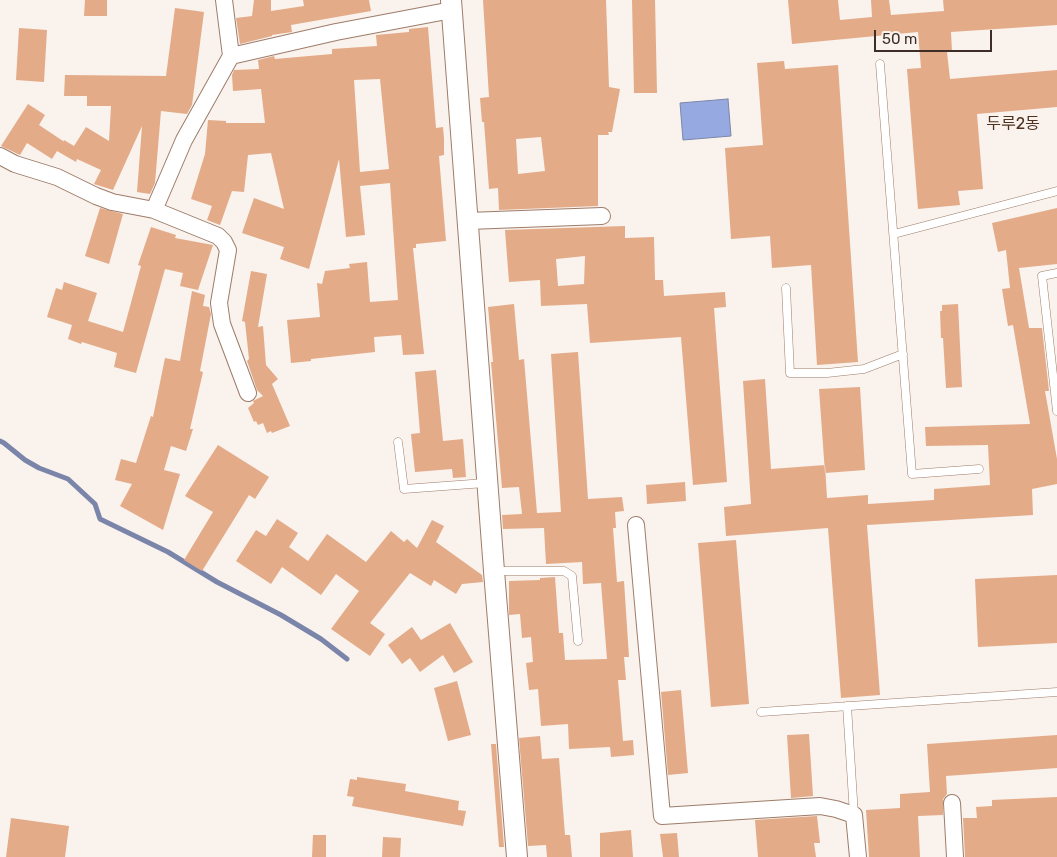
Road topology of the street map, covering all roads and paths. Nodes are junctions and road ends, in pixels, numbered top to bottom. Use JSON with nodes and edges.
{"nodes":[{"id":1,"x":224,"y":0,"type":"edge"},
{"id":2,"x":452,"y":5,"type":"edge"},
{"id":3,"x":231,"y":56,"type":"junction"},
{"id":4,"x":880,"y":64,"type":"dead end"},
{"id":5,"x":0,"y":156,"type":"edge"},
{"id":6,"x":1057,"y":191,"type":"edge"},
{"id":7,"x":154,"y":210,"type":"junction"},
{"id":8,"x":602,"y":216,"type":"dead end"},
{"id":9,"x":468,"y":221,"type":"junction"},
{"id":10,"x":894,"y":234,"type":"junction"},
{"id":11,"x":1057,"y":273,"type":"edge"},
{"id":12,"x":786,"y":288,"type":"dead end"},
{"id":13,"x":903,"y":354,"type":"junction"},
{"id":14,"x":248,"y":393,"type":"dead end"},
{"id":15,"x":1057,"y":411,"type":"edge"},
{"id":16,"x":398,"y":442,"type":"dead end"},
{"id":17,"x":979,"y":469,"type":"dead end"},
{"id":18,"x":487,"y":483,"type":"junction"},
{"id":19,"x":636,"y":526,"type":"dead end"},
{"id":20,"x":494,"y":571,"type":"junction"},
{"id":21,"x":578,"y":641,"type":"dead end"},
{"id":22,"x":1057,"y":692,"type":"edge"},
{"id":23,"x":847,"y":706,"type":"junction"},
{"id":24,"x":761,"y":712,"type":"dead end"},
{"id":25,"x":952,"y":803,"type":"dead end"},
{"id":26,"x":854,"y":815,"type":"junction"},
{"id":27,"x":517,"y":857,"type":"edge"},
{"id":28,"x":858,"y":857,"type":"edge"},
{"id":29,"x":955,"y":857,"type":"edge"}],
"edges":[{"from":1,"to":3,"type":"street"},
{"from":2,"to":3,"type":"street"},
{"from":2,"to":9,"type":"street"},
{"from":3,"to":7,"type":"street"},
{"from":4,"to":10,"type":"lane"},
{"from":5,"to":7,"type":"street"},
{"from":6,"to":10,"type":"lane"},
{"from":7,"to":14,"type":"street"},
{"from":8,"to":9,"type":"street"},
{"from":9,"to":18,"type":"street"},
{"from":10,"to":13,"type":"lane"},
{"from":11,"to":15,"type":"lane"},
{"from":12,"to":13,"type":"lane"},
{"from":13,"to":17,"type":"lane"},
{"from":16,"to":18,"type":"lane"},
{"from":18,"to":20,"type":"street"},
{"from":19,"to":26,"type":"street"},
{"from":20,"to":21,"type":"lane"},
{"from":20,"to":27,"type":"street"},
{"from":22,"to":23,"type":"lane"},
{"from":23,"to":24,"type":"lane"},
{"from":23,"to":26,"type":"lane"},
{"from":25,"to":29,"type":"street"},
{"from":26,"to":28,"type":"street"}]}
